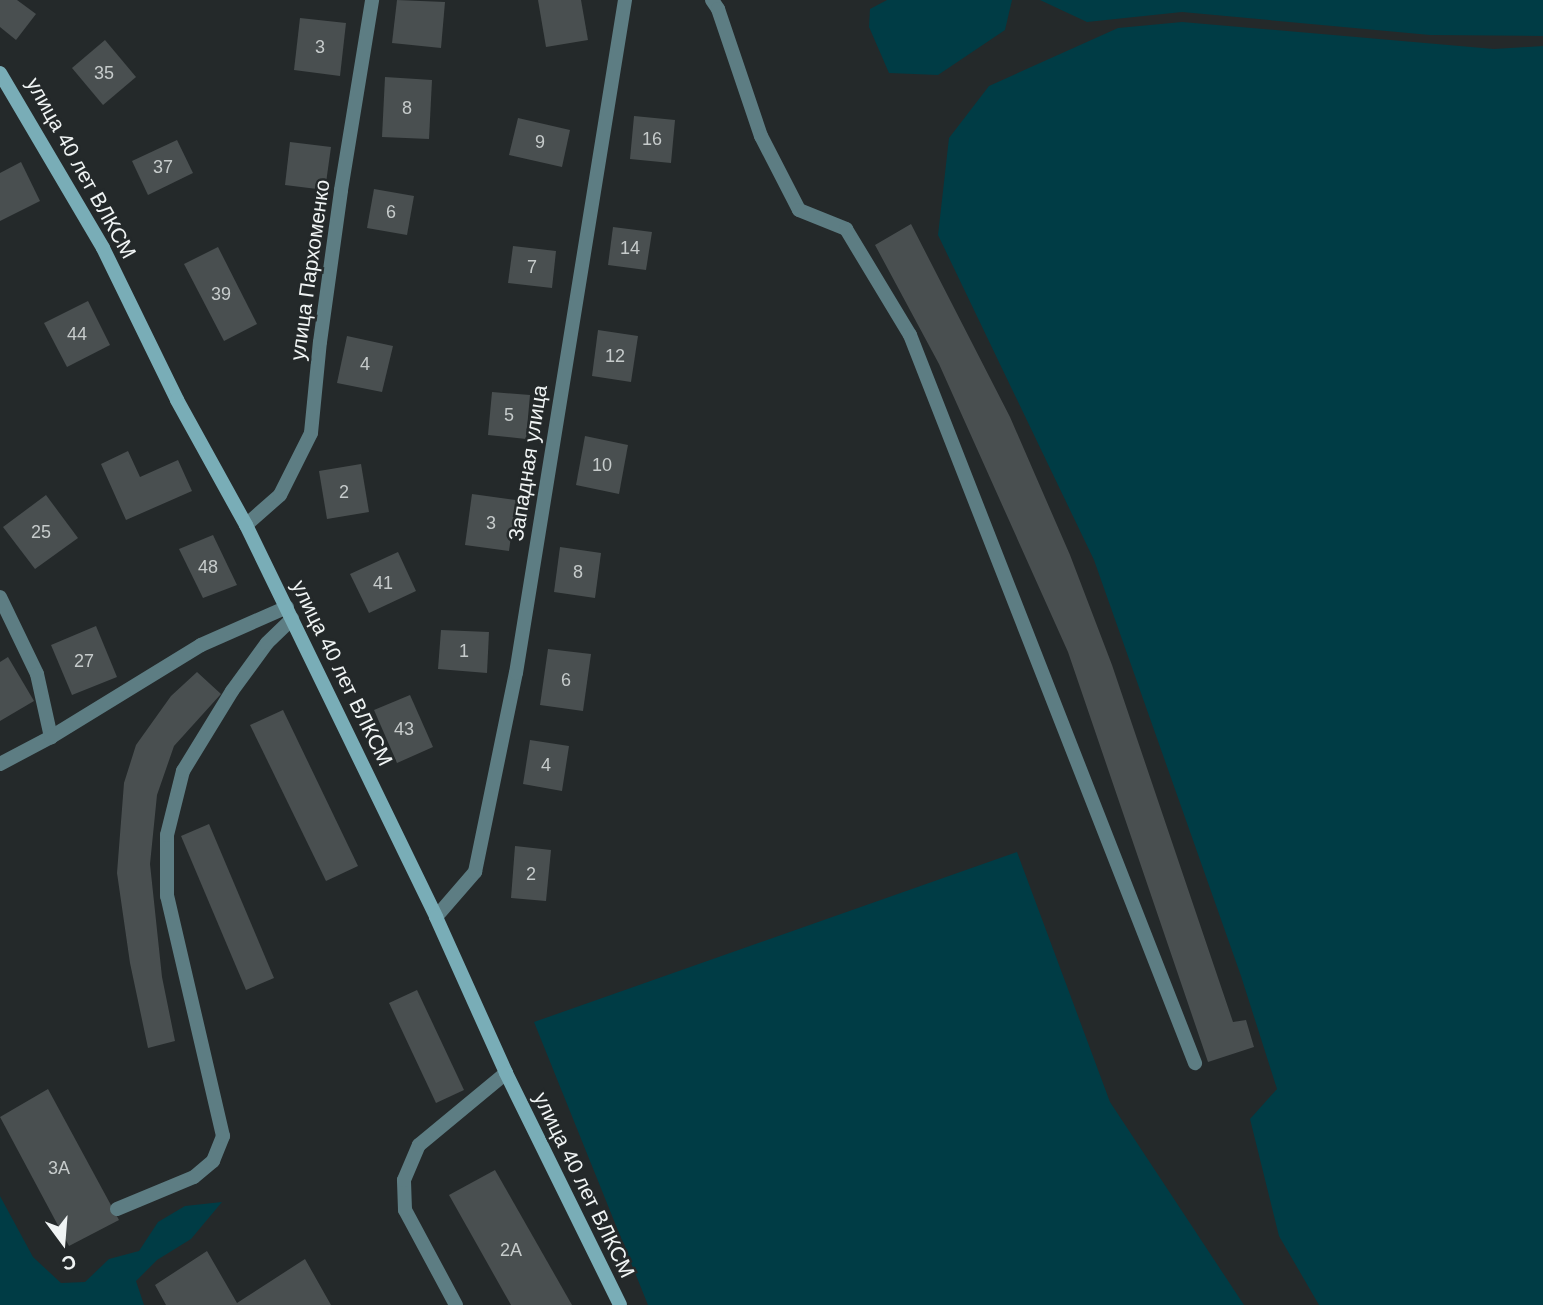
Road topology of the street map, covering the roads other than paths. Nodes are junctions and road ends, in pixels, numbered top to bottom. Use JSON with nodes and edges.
{"nodes":[{"id":1,"x":372,"y":0,"type":"edge"},
{"id":2,"x":625,"y":0,"type":"edge"},
{"id":3,"x":712,"y":0,"type":"edge"},
{"id":4,"x":0,"y":73,"type":"edge"},
{"id":5,"x":246,"y":525,"type":"junction"},
{"id":6,"x":0,"y":597,"type":"edge"},
{"id":7,"x":290,"y":613,"type":"junction"},
{"id":8,"x":51,"y":737,"type":"junction"},
{"id":9,"x":0,"y":764,"type":"edge"},
{"id":10,"x":436,"y":917,"type":"junction"},
{"id":11,"x":1195,"y":1063,"type":"dead end"},
{"id":12,"x":506,"y":1073,"type":"junction"},
{"id":13,"x":117,"y":1209,"type":"dead end"},
{"id":14,"x":456,"y":1305,"type":"edge"},
{"id":15,"x":620,"y":1305,"type":"edge"}],
"edges":[{"from":1,"to":5,"type":"street","name":"улица Пархоменко"},
{"from":2,"to":10,"type":"street","name":"Западная улица"},
{"from":3,"to":11,"type":"street"},
{"from":4,"to":5,"type":"street","name":"улица 40 лет ВЛКСМ"},
{"from":5,"to":7,"type":"street","name":"улица 40 лет ВЛКСМ"},
{"from":6,"to":8,"type":"street"},
{"from":7,"to":8,"type":"street"},
{"from":7,"to":10,"type":"street","name":"улица 40 лет ВЛКСМ"},
{"from":7,"to":13,"type":"street"},
{"from":8,"to":9,"type":"street"},
{"from":10,"to":12,"type":"street","name":"улица 40 лет ВЛКСМ"},
{"from":12,"to":14,"type":"street"},
{"from":12,"to":15,"type":"street","name":"улица 40 лет ВЛКСМ"}]}
